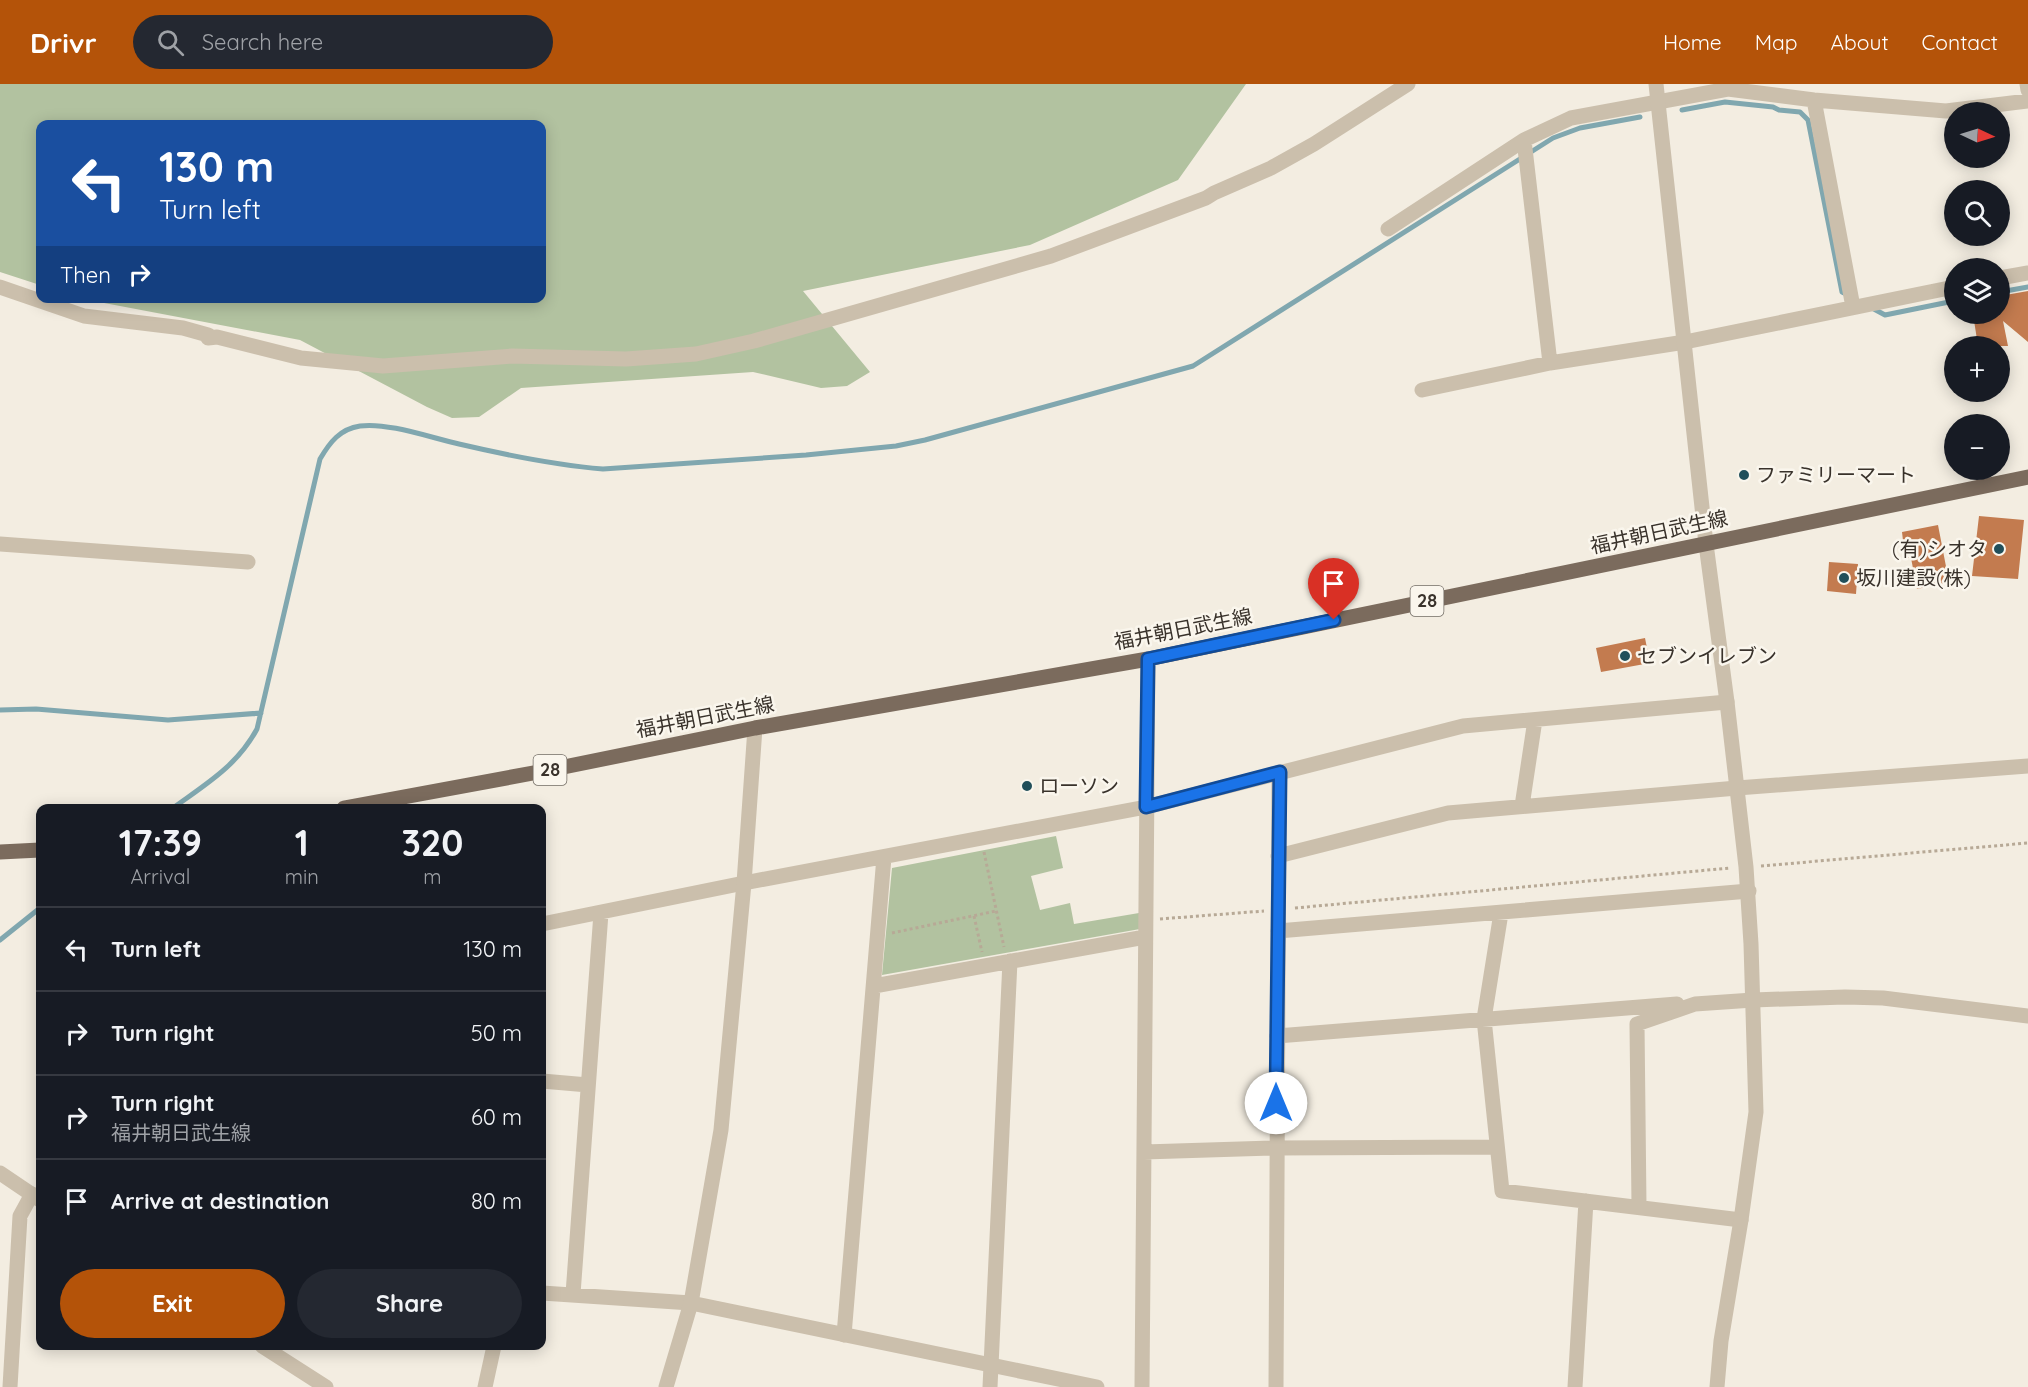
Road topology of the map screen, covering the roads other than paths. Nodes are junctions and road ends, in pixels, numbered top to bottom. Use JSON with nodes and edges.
{"nodes":[{"id":1,"x":1408,"y":84,"type":"edge"},
{"id":2,"x":1656,"y":84,"type":"edge"},
{"id":3,"x":2027,"y":84,"type":"edge"},
{"id":4,"x":2028,"y":90,"type":"edge"},
{"id":5,"x":1814,"y":100,"type":"junction"},
{"id":6,"x":2028,"y":101,"type":"edge"},
{"id":7,"x":1659,"y":102,"type":"junction"},
{"id":8,"x":1524,"y":140,"type":"junction"},
{"id":9,"x":1388,"y":229,"type":"dead end"},
{"id":10,"x":2028,"y":273,"type":"edge"},
{"id":11,"x":2010,"y":276,"type":"edge"},
{"id":12,"x":0,"y":287,"type":"edge"},
{"id":13,"x":1944,"y":289,"type":"edge"},
{"id":14,"x":36,"y":299,"type":"edge"},
{"id":15,"x":46,"y":303,"type":"edge"},
{"id":16,"x":1853,"y":307,"type":"junction"},
{"id":17,"x":1685,"y":342,"type":"junction"},
{"id":18,"x":1550,"y":363,"type":"junction"},
{"id":19,"x":1422,"y":390,"type":"dead end"},
{"id":20,"x":2028,"y":477,"type":"edge"},
{"id":21,"x":0,"y":544,"type":"edge"},
{"id":22,"x":1706,"y":544,"type":"junction"},
{"id":23,"x":248,"y":562,"type":"dead end"},
{"id":24,"x":1148,"y":659,"type":"junction"},
{"id":25,"x":1727,"y":702,"type":"junction"},
{"id":26,"x":1535,"y":720,"type":"junction"},
{"id":27,"x":756,"y":728,"type":"junction"},
{"id":28,"x":2028,"y":766,"type":"edge"},
{"id":29,"x":1280,"y":772,"type":"junction"},
{"id":30,"x":1737,"y":788,"type":"junction"},
{"id":31,"x":366,"y":804,"type":"edge"},
{"id":32,"x":1522,"y":806,"type":"junction"},
{"id":33,"x":1146,"y":807,"type":"junction"},
{"id":34,"x":36,"y":850,"type":"edge"},
{"id":35,"x":0,"y":852,"type":"edge"},
{"id":36,"x":1278,"y":856,"type":"junction"},
{"id":37,"x":884,"y":857,"type":"junction"},
{"id":38,"x":744,"y":883,"type":"junction"},
{"id":39,"x":1749,"y":891,"type":"junction"},
{"id":40,"x":601,"y":913,"type":"junction"},
{"id":41,"x":1501,"y":913,"type":"junction"},
{"id":42,"x":546,"y":923,"type":"edge"},
{"id":43,"x":1278,"y":931,"type":"junction"},
{"id":44,"x":1145,"y":937,"type":"junction"},
{"id":45,"x":1007,"y":954,"type":"junction"},
{"id":46,"x":873,"y":986,"type":"junction"},
{"id":47,"x":1753,"y":1000,"type":"junction"},
{"id":48,"x":1695,"y":1004,"type":"junction"},
{"id":49,"x":2028,"y":1016,"type":"edge"},
{"id":50,"x":1484,"y":1019,"type":"junction"},
{"id":51,"x":1277,"y":1036,"type":"junction"},
{"id":52,"x":546,"y":1081,"type":"edge"},
{"id":53,"x":588,"y":1085,"type":"junction"},
{"id":54,"x":1496,"y":1147,"type":"junction"},
{"id":55,"x":1276,"y":1148,"type":"junction"},
{"id":56,"x":1144,"y":1152,"type":"junction"},
{"id":57,"x":0,"y":1173,"type":"edge"},
{"id":58,"x":36,"y":1197,"type":"edge"},
{"id":59,"x":1586,"y":1201,"type":"junction"},
{"id":60,"x":1638,"y":1206,"type":"junction"},
{"id":61,"x":1741,"y":1220,"type":"junction"},
{"id":62,"x":546,"y":1293,"type":"edge"},
{"id":63,"x":573,"y":1294,"type":"junction"},
{"id":64,"x":691,"y":1303,"type":"junction"},
{"id":65,"x":7,"y":1311,"type":"edge"},
{"id":66,"x":844,"y":1335,"type":"junction"},
{"id":67,"x":268,"y":1350,"type":"edge"},
{"id":68,"x":493,"y":1350,"type":"edge"},
{"id":69,"x":992,"y":1365,"type":"junction"},
{"id":70,"x":10,"y":1387,"type":"edge"},
{"id":71,"x":326,"y":1387,"type":"edge"},
{"id":72,"x":485,"y":1387,"type":"edge"},
{"id":73,"x":666,"y":1387,"type":"edge"},
{"id":74,"x":990,"y":1387,"type":"edge"},
{"id":75,"x":1097,"y":1387,"type":"edge"},
{"id":76,"x":1142,"y":1387,"type":"edge"},
{"id":77,"x":1276,"y":1387,"type":"edge"},
{"id":78,"x":1575,"y":1387,"type":"edge"},
{"id":79,"x":1717,"y":1387,"type":"edge"}],
"edges":[{"from":1,"to":15,"type":"street"},
{"from":2,"to":7,"type":"street"},
{"from":3,"to":4,"type":"street"},
{"from":5,"to":6,"type":"street"},
{"from":5,"to":7,"type":"street"},
{"from":5,"to":16,"type":"street"},
{"from":7,"to":8,"type":"street"},
{"from":7,"to":17,"type":"street"},
{"from":8,"to":9,"type":"street"},
{"from":8,"to":18,"type":"street"},
{"from":10,"to":11,"type":"street"},
{"from":12,"to":14,"type":"street"},
{"from":13,"to":16,"type":"street"},
{"from":16,"to":17,"type":"street"},
{"from":17,"to":18,"type":"street"},
{"from":17,"to":22,"type":"street"},
{"from":18,"to":19,"type":"street"},
{"from":20,"to":22,"type":"main road","name":"福井朝日武生線","number":"28"},
{"from":21,"to":23,"type":"street"},
{"from":22,"to":24,"type":"main road","name":"福井朝日武生線","number":"28"},
{"from":22,"to":25,"type":"street"},
{"from":24,"to":27,"type":"main road","name":"福井朝日武生線","number":"28"},
{"from":24,"to":33,"type":"street"},
{"from":25,"to":26,"type":"street"},
{"from":25,"to":30,"type":"street"},
{"from":26,"to":29,"type":"street"},
{"from":26,"to":32,"type":"street"},
{"from":27,"to":31,"type":"main road","name":"福井朝日武生線","number":"28"},
{"from":27,"to":38,"type":"street"},
{"from":28,"to":30,"type":"street"},
{"from":29,"to":33,"type":"street"},
{"from":29,"to":36,"type":"street"},
{"from":30,"to":32,"type":"street"},
{"from":30,"to":39,"type":"street"},
{"from":32,"to":36,"type":"street"},
{"from":33,"to":37,"type":"street"},
{"from":33,"to":44,"type":"street"},
{"from":34,"to":35,"type":"main road"},
{"from":36,"to":43,"type":"street"},
{"from":37,"to":38,"type":"street"},
{"from":37,"to":46,"type":"street"},
{"from":38,"to":40,"type":"street"},
{"from":38,"to":64,"type":"street"},
{"from":39,"to":41,"type":"street"},
{"from":39,"to":47,"type":"street"},
{"from":40,"to":42,"type":"street"},
{"from":40,"to":53,"type":"street"},
{"from":41,"to":43,"type":"street"},
{"from":41,"to":50,"type":"street"},
{"from":43,"to":51,"type":"street"},
{"from":44,"to":45,"type":"street"},
{"from":44,"to":56,"type":"street"},
{"from":45,"to":46,"type":"street"},
{"from":45,"to":69,"type":"street"},
{"from":46,"to":66,"type":"street"},
{"from":47,"to":48,"type":"street"},
{"from":47,"to":49,"type":"street"},
{"from":47,"to":61,"type":"street"},
{"from":48,"to":50,"type":"street"},
{"from":48,"to":60,"type":"street"},
{"from":50,"to":51,"type":"street"},
{"from":50,"to":54,"type":"street"},
{"from":51,"to":55,"type":"street"},
{"from":52,"to":53,"type":"street"},
{"from":53,"to":63,"type":"street"},
{"from":54,"to":55,"type":"street"},
{"from":54,"to":59,"type":"street"},
{"from":55,"to":56,"type":"street"},
{"from":55,"to":77,"type":"street"},
{"from":56,"to":76,"type":"street"},
{"from":57,"to":58,"type":"street"},
{"from":58,"to":65,"type":"street"},
{"from":59,"to":60,"type":"street"},
{"from":59,"to":78,"type":"street"},
{"from":60,"to":61,"type":"street"},
{"from":61,"to":79,"type":"street"},
{"from":62,"to":63,"type":"street"},
{"from":63,"to":64,"type":"street"},
{"from":64,"to":66,"type":"street"},
{"from":64,"to":73,"type":"street"},
{"from":65,"to":70,"type":"street"},
{"from":66,"to":69,"type":"street"},
{"from":67,"to":71,"type":"street"},
{"from":68,"to":72,"type":"street"},
{"from":69,"to":74,"type":"street"},
{"from":69,"to":75,"type":"street"}]}
